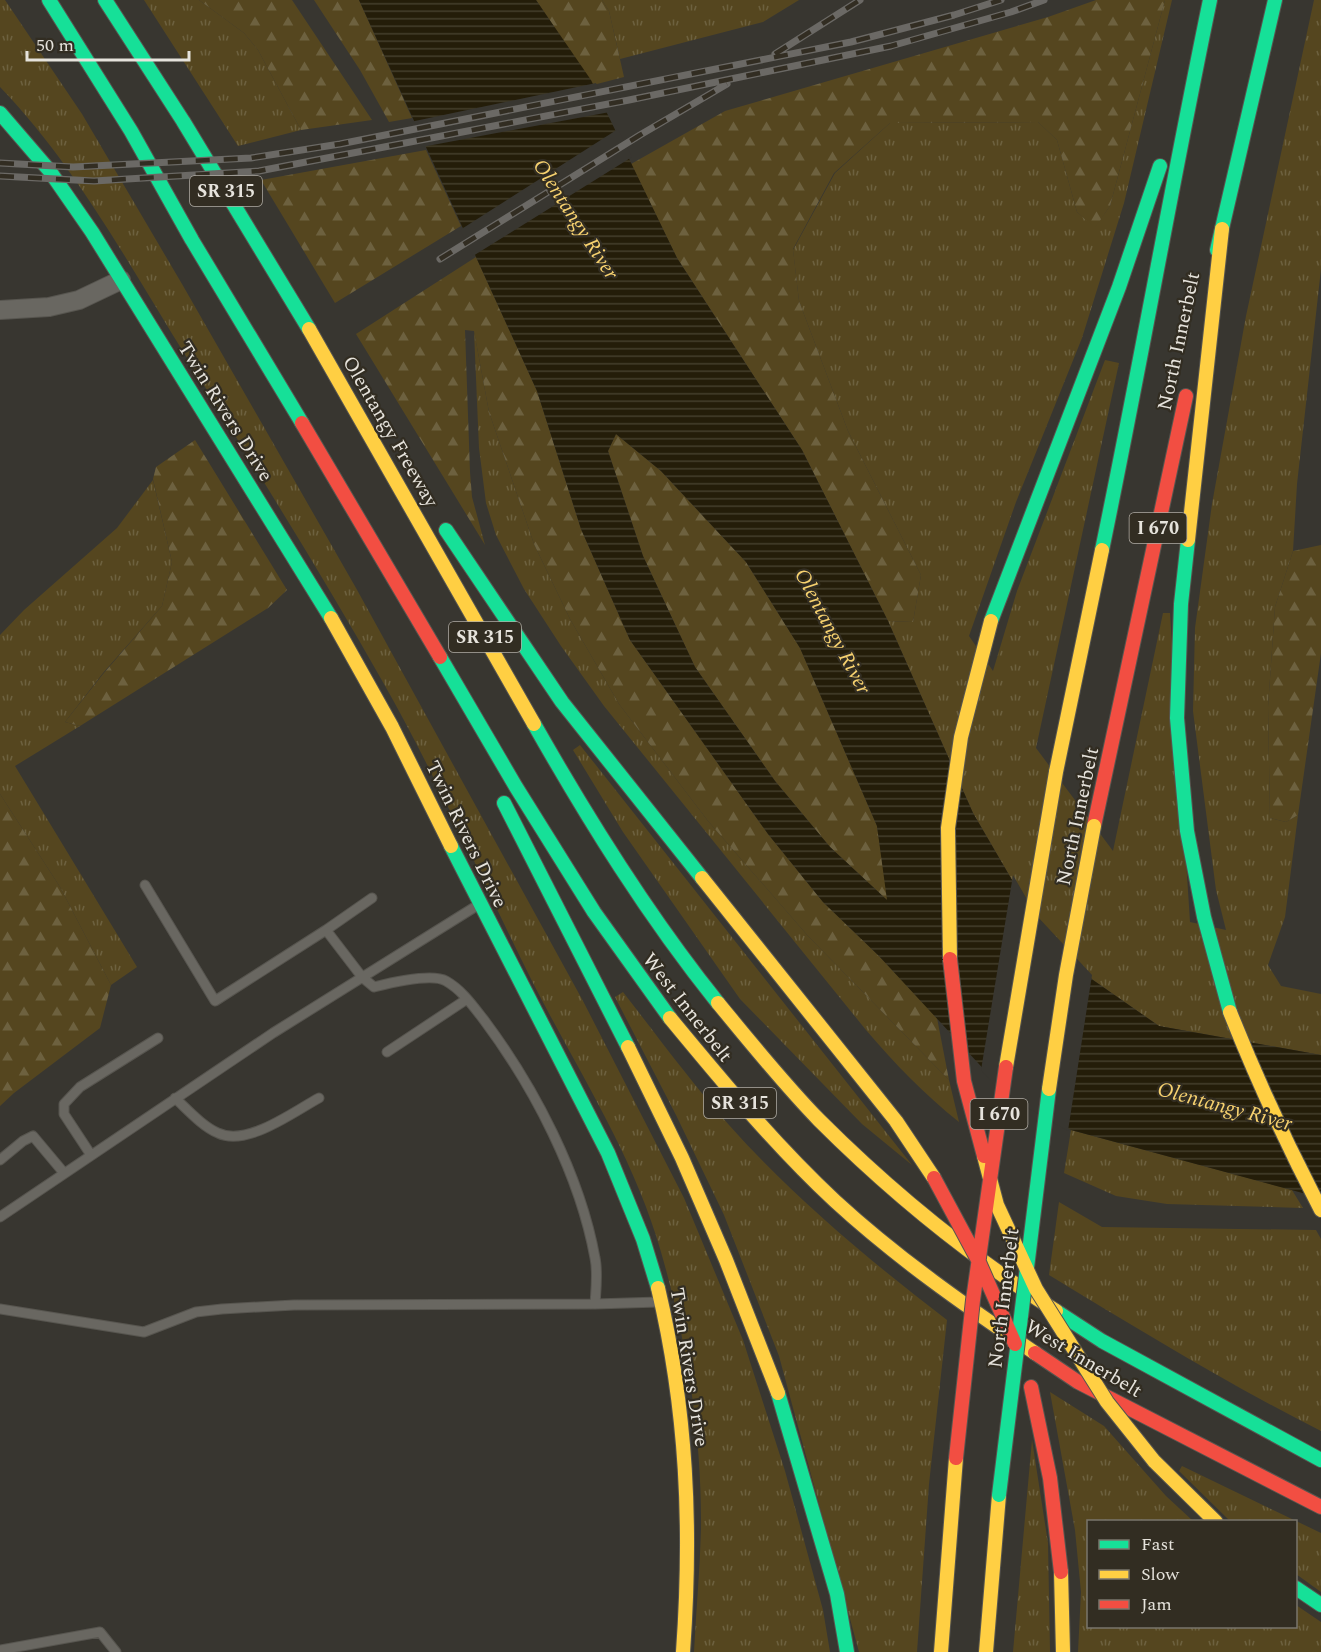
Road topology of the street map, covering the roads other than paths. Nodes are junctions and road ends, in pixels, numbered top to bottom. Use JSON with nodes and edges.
{"nodes":[{"id":1,"x":49,"y":0,"type":"edge"},
{"id":2,"x":105,"y":0,"type":"edge"},
{"id":3,"x":1210,"y":0,"type":"edge"},
{"id":4,"x":1275,"y":0,"type":"edge"},
{"id":5,"x":1199,"y":51,"type":"junction"},
{"id":6,"x":0,"y":113,"type":"edge"},
{"id":7,"x":1222,"y":229,"type":"junction"},
{"id":8,"x":121,"y":280,"type":"junction"},
{"id":9,"x":0,"y":310,"type":"edge"},
{"id":10,"x":1194,"y":358,"type":"dead end"},
{"id":11,"x":1189,"y":381,"type":"dead end"},
{"id":12,"x":343,"y":385,"type":"junction"},
{"id":13,"x":412,"y":481,"type":"dead end"},
{"id":14,"x":352,"y":506,"type":"junction"},
{"id":15,"x":439,"y":520,"type":"dead end"},
{"id":16,"x":465,"y":727,"type":"dead end"},
{"id":17,"x":497,"y":790,"type":"dead end"},
{"id":18,"x":145,"y":885,"type":"dead end"},
{"id":19,"x":633,"y":886,"type":"joint"},
{"id":20,"x":372,"y":898,"type":"dead end"},
{"id":21,"x":480,"y":904,"type":"junction"},
{"id":22,"x":326,"y":930,"type":"junction"},
{"id":23,"x":362,"y":977,"type":"junction"},
{"id":24,"x":467,"y":999,"type":"junction"},
{"id":25,"x":158,"y":1038,"type":"dead end"},
{"id":26,"x":387,"y":1052,"type":"dead end"},
{"id":27,"x":175,"y":1098,"type":"junction"},
{"id":28,"x":319,"y":1098,"type":"dead end"},
{"id":29,"x":91,"y":1155,"type":"junction"},
{"id":30,"x":0,"y":1160,"type":"edge"},
{"id":31,"x":64,"y":1173,"type":"junction"},
{"id":32,"x":1321,"y":1210,"type":"edge"},
{"id":33,"x":0,"y":1217,"type":"edge"},
{"id":34,"x":661,"y":1302,"type":"junction"},
{"id":35,"x":596,"y":1304,"type":"junction"},
{"id":36,"x":0,"y":1309,"type":"edge"},
{"id":37,"x":1321,"y":1460,"type":"edge"},
{"id":38,"x":1321,"y":1507,"type":"edge"},
{"id":39,"x":1215,"y":1520,"type":"edge"},
{"id":40,"x":1297,"y":1589,"type":"edge"},
{"id":41,"x":1321,"y":1605,"type":"edge"},
{"id":42,"x":0,"y":1650,"type":"edge"},
{"id":43,"x":116,"y":1652,"type":"edge"},
{"id":44,"x":683,"y":1652,"type":"edge"},
{"id":45,"x":847,"y":1652,"type":"edge"},
{"id":46,"x":941,"y":1652,"type":"edge"},
{"id":47,"x":986,"y":1652,"type":"edge"},
{"id":48,"x":1063,"y":1652,"type":"edge"}],
"edges":[{"from":1,"to":14,"type":"main road","number":"SR 315"},
{"from":2,"to":12,"type":"main road","name":"Olentangy Freeway","number":"SR 315"},
{"from":3,"to":5,"type":"main road","name":"North Innerbelt","number":"I 670"},
{"from":4,"to":7,"type":"main road","name":"North Innerbelt"},
{"from":5,"to":39,"type":"main road","bridge":true},
{"from":5,"to":46,"type":"main road","name":"North Innerbelt","number":"I 670","bridge":true},
{"from":6,"to":8,"type":"main road","name":"Twin Rivers Drive"},
{"from":7,"to":10,"type":"main road","name":"North Innerbelt"},
{"from":7,"to":32,"type":"main road"},
{"from":8,"to":9,"type":"street"},
{"from":8,"to":21,"type":"main road","name":"Twin Rivers Drive"},
{"from":11,"to":47,"type":"main road","name":"North Innerbelt","number":"I 670","bridge":true},
{"from":12,"to":13,"type":"main road"},
{"from":12,"to":19,"type":"main road","name":"Olentangy Freeway","number":"SR 315"},
{"from":14,"to":16,"type":"main road"},
{"from":14,"to":38,"type":"main road","name":"West Innerbelt","number":"SR 315"},
{"from":15,"to":48,"type":"main road","bridge":true},
{"from":17,"to":45,"type":"main road"},
{"from":18,"to":22,"type":"lane"},
{"from":19,"to":37,"type":"main road","name":"West Innerbelt","number":"SR 315"},
{"from":20,"to":22,"type":"lane"},
{"from":21,"to":23,"type":"lane"},
{"from":21,"to":34,"type":"main road","name":"Twin Rivers Drive"},
{"from":22,"to":23,"type":"lane"},
{"from":23,"to":24,"type":"lane"},
{"from":23,"to":27,"type":"lane"},
{"from":24,"to":26,"type":"lane"},
{"from":24,"to":35,"type":"lane"},
{"from":25,"to":29,"type":"lane"},
{"from":27,"to":28,"type":"lane"},
{"from":27,"to":29,"type":"lane"},
{"from":29,"to":31,"type":"lane"},
{"from":30,"to":31,"type":"lane"},
{"from":31,"to":33,"type":"lane"},
{"from":34,"to":35,"type":"lane"},
{"from":34,"to":44,"type":"main road","name":"Twin Rivers Drive"},
{"from":35,"to":36,"type":"lane"},
{"from":40,"to":41,"type":"main road"},
{"from":42,"to":43,"type":"lane"}]}
